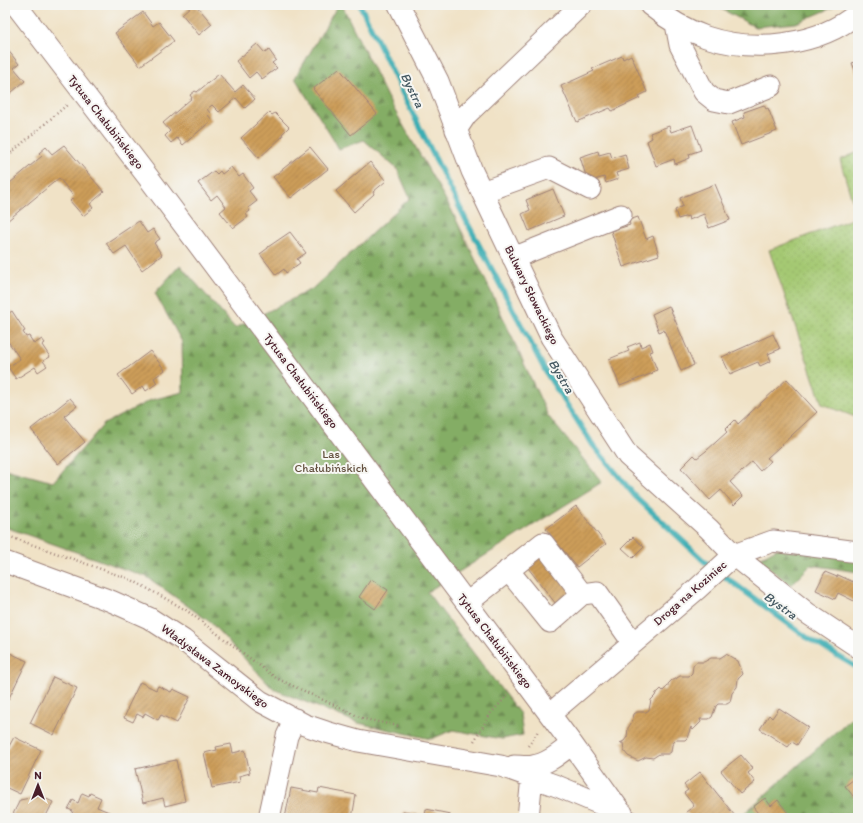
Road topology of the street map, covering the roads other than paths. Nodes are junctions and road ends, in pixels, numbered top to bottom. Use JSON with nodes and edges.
{"nodes":[{"id":1,"x":16,"y":5,"type":"edge"},
{"id":2,"x":399,"y":5,"type":"edge"},
{"id":3,"x":581,"y":5,"type":"edge"},
{"id":4,"x":650,"y":5,"type":"edge"},
{"id":5,"x":858,"y":13,"type":"edge"},
{"id":6,"x":676,"y":24,"type":"junction"},
{"id":7,"x":771,"y":86,"type":"dead end"},
{"id":8,"x":456,"y":130,"type":"junction"},
{"id":9,"x":590,"y":189,"type":"dead end"},
{"id":10,"x":482,"y":192,"type":"junction"},
{"id":11,"x":621,"y":215,"type":"dead end"},
{"id":12,"x":514,"y":258,"type":"junction"},
{"id":13,"x":858,"y":552,"type":"edge"},
{"id":14,"x":731,"y":558,"type":"junction"},
{"id":15,"x":5,"y":562,"type":"edge"},
{"id":16,"x":508,"y":570,"type":"junction"},
{"id":17,"x":582,"y":594,"type":"junction"},
{"id":18,"x":466,"y":603,"type":"junction"},
{"id":19,"x":633,"y":643,"type":"junction"},
{"id":20,"x":858,"y":647,"type":"edge"},
{"id":21,"x":550,"y":714,"type":"junction"},
{"id":22,"x":295,"y":719,"type":"junction"},
{"id":23,"x":572,"y":744,"type":"junction"},
{"id":24,"x":501,"y":766,"type":"junction"},
{"id":25,"x":532,"y":776,"type":"junction"},
{"id":26,"x":624,"y":816,"type":"edge"},
{"id":27,"x":269,"y":818,"type":"edge"},
{"id":28,"x":528,"y":818,"type":"edge"}],
"edges":[{"from":1,"to":18,"type":"street","name":"Tytusa Chałubińskiego"},
{"from":2,"to":8,"type":"street","name":"Bulwary Słowackiego"},
{"from":3,"to":8,"type":"street"},
{"from":4,"to":6,"type":"street"},
{"from":5,"to":6,"type":"street"},
{"from":6,"to":7,"type":"street"},
{"from":8,"to":10,"type":"street","name":"Bulwary Słowackiego"},
{"from":9,"to":10,"type":"street"},
{"from":10,"to":12,"type":"street","name":"Bulwary Słowackiego"},
{"from":11,"to":12,"type":"street"},
{"from":12,"to":14,"type":"street","name":"Bulwary Słowackiego"},
{"from":13,"to":14,"type":"street","name":"Droga na Koziniec"},
{"from":14,"to":19,"type":"street","name":"Droga na Koziniec"},
{"from":14,"to":20,"type":"street","name":"Bulwary Słowackiego"},
{"from":15,"to":22,"type":"street","name":"Władysława Zamoyskiego"},
{"from":16,"to":17,"type":"street"},
{"from":16,"to":17,"type":"street"},
{"from":16,"to":18,"type":"street"},
{"from":17,"to":19,"type":"street"},
{"from":18,"to":21,"type":"street","name":"Tytusa Chałubińskiego"},
{"from":19,"to":21,"type":"street","name":"Droga na Koziniec"},
{"from":21,"to":23,"type":"street","name":"Tytusa Chałubińskiego"},
{"from":22,"to":24,"type":"street","name":"Władysława Zamoyskiego"},
{"from":22,"to":27,"type":"street"},
{"from":23,"to":24,"type":"street","name":"Władysława Zamoyskiego"},
{"from":23,"to":26,"type":"street","name":"Tytusa Chałubińskiego"},
{"from":24,"to":25,"type":"street","name":"Władysława Zamoyskiego"},
{"from":25,"to":26,"type":"street","name":"Władysława Zamoyskiego"},
{"from":25,"to":28,"type":"street"}]}
